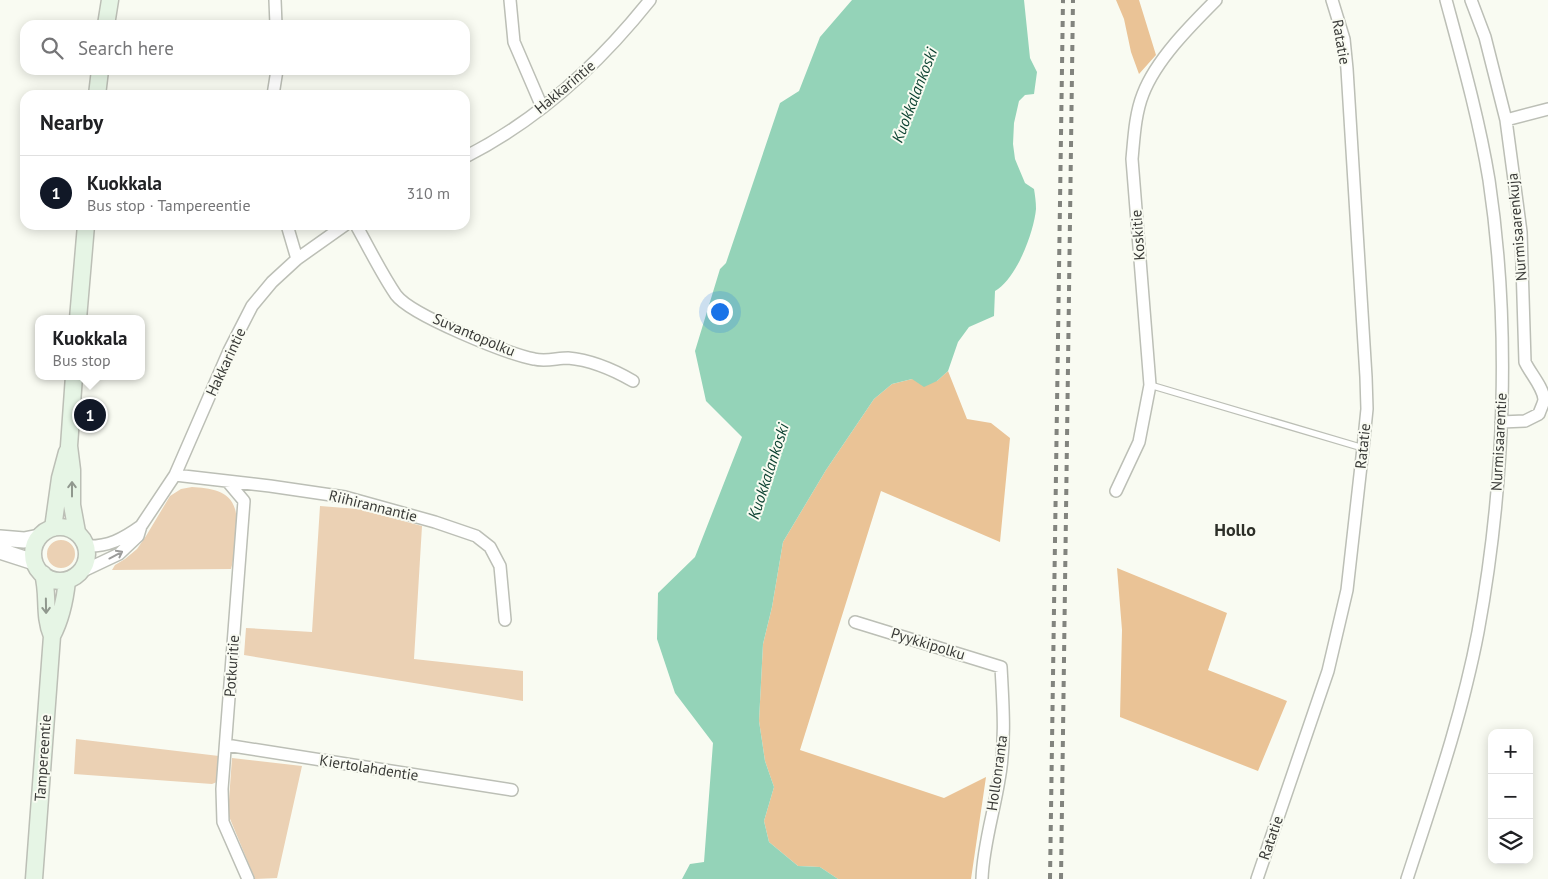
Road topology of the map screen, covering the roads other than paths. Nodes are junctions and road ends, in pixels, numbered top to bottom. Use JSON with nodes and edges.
{"nodes":[{"id":1,"x":110,"y":0,"type":"edge"},
{"id":2,"x":274,"y":0,"type":"edge"},
{"id":3,"x":510,"y":0,"type":"edge"},
{"id":4,"x":650,"y":0,"type":"edge"},
{"id":5,"x":1216,"y":0,"type":"edge"},
{"id":6,"x":1332,"y":0,"type":"edge"},
{"id":7,"x":1446,"y":0,"type":"edge"},
{"id":8,"x":1471,"y":0,"type":"edge"},
{"id":9,"x":107,"y":20,"type":"edge"},
{"id":10,"x":276,"y":20,"type":"edge"},
{"id":11,"x":99,"y":75,"type":"edge"},
{"id":12,"x":276,"y":75,"type":"edge"},
{"id":13,"x":98,"y":90,"type":"edge"},
{"id":14,"x":274,"y":90,"type":"edge"},
{"id":15,"x":542,"y":107,"type":"junction"},
{"id":16,"x":1548,"y":109,"type":"edge"},
{"id":17,"x":1506,"y":120,"type":"junction"},
{"id":18,"x":470,"y":154,"type":"edge"},
{"id":19,"x":86,"y":230,"type":"edge"},
{"id":20,"x":288,"y":230,"type":"edge"},
{"id":21,"x":338,"y":230,"type":"edge"},
{"id":22,"x":359,"y":230,"type":"edge"},
{"id":23,"x":297,"y":259,"type":"junction"},
{"id":24,"x":78,"y":315,"type":"edge"},
{"id":25,"x":74,"y":380,"type":"edge"},
{"id":26,"x":633,"y":381,"type":"dead end"},
{"id":27,"x":1150,"y":385,"type":"junction"},
{"id":28,"x":1501,"y":422,"type":"junction"},
{"id":29,"x":69,"y":446,"type":"junction"},
{"id":30,"x":1363,"y":448,"type":"junction"},
{"id":31,"x":175,"y":475,"type":"junction"},
{"id":32,"x":228,"y":482,"type":"junction"},
{"id":33,"x":1116,"y":491,"type":"dead end"},
{"id":34,"x":141,"y":526,"type":"junction"},
{"id":35,"x":46,"y":532,"type":"junction"},
{"id":36,"x":77,"y":532,"type":"junction"},
{"id":37,"x":0,"y":538,"type":"edge"},
{"id":38,"x":86,"y":546,"type":"junction"},
{"id":39,"x":0,"y":551,"type":"edge"},
{"id":40,"x":38,"y":568,"type":"junction"},
{"id":41,"x":81,"y":572,"type":"junction"},
{"id":42,"x":67,"y":580,"type":"junction"},
{"id":43,"x":506,"y":620,"type":"dead end"},
{"id":44,"x":855,"y":622,"type":"dead end"},
{"id":45,"x":52,"y":636,"type":"junction"},
{"id":46,"x":1001,"y":667,"type":"joint"},
{"id":47,"x":226,"y":745,"type":"junction"},
{"id":48,"x":512,"y":790,"type":"dead end"},
{"id":49,"x":34,"y":879,"type":"edge"},
{"id":50,"x":248,"y":879,"type":"edge"},
{"id":51,"x":982,"y":879,"type":"edge"},
{"id":52,"x":1257,"y":879,"type":"edge"},
{"id":53,"x":1407,"y":879,"type":"edge"}],
"edges":[{"from":1,"to":9,"type":"main road"},
{"from":2,"to":10,"type":"street"},
{"from":3,"to":15,"type":"street"},
{"from":4,"to":15,"type":"street","name":"Hakkarintie"},
{"from":5,"to":27,"type":"street","name":"Koskitie"},
{"from":6,"to":30,"type":"street","name":"Ratatie"},
{"from":7,"to":28,"type":"street","name":"Nurmisaarentie"},
{"from":8,"to":17,"type":"street","name":"Nurmisaarenkuja"},
{"from":11,"to":13,"type":"main road"},
{"from":12,"to":14,"type":"street"},
{"from":15,"to":18,"type":"street","name":"Hakkarintie"},
{"from":16,"to":17,"type":"street"},
{"from":17,"to":28,"type":"street","name":"Nurmisaarenkuja"},
{"from":19,"to":24,"type":"main road"},
{"from":20,"to":23,"type":"street"},
{"from":21,"to":23,"type":"street","name":"Hakkarintie"},
{"from":22,"to":26,"type":"street","name":"Suvantopolku"},
{"from":23,"to":31,"type":"street","name":"Hakkarintie"},
{"from":25,"to":29,"type":"main road"},
{"from":27,"to":30,"type":"lane"},
{"from":27,"to":33,"type":"street","name":"Koskitie"},
{"from":28,"to":53,"type":"street","name":"Nurmisaarentie"},
{"from":29,"to":35,"type":"main road"},
{"from":36,"to":29,"type":"main road","one_way":true},
{"from":30,"to":52,"type":"street","name":"Ratatie"},
{"from":31,"to":32,"type":"street","name":"Riihirannantie"},
{"from":31,"to":34,"type":"street","name":"Hakkarintie"},
{"from":32,"to":43,"type":"street","name":"Riihirannantie"},
{"from":32,"to":47,"type":"street","name":"Potkuritie"},
{"from":34,"to":38,"type":"street","name":"Hakkarintie"},
{"from":41,"to":34,"type":"street","name":"Hakkarintie","one_way":true},
{"from":35,"to":36,"type":"main road"},
{"from":35,"to":37,"type":"street"},
{"from":35,"to":40,"type":"main road"},
{"from":36,"to":38,"type":"main road"},
{"from":38,"to":41,"type":"main road"},
{"from":39,"to":40,"type":"street"},
{"from":40,"to":42,"type":"main road"},
{"from":40,"to":45,"type":"main road","name":"Tampereentie","one_way":true},
{"from":41,"to":42,"type":"main road"},
{"from":42,"to":45,"type":"main road","name":"Tampereentie"},
{"from":44,"to":46,"type":"street","name":"Pyykkipolku"},
{"from":45,"to":49,"type":"main road","name":"Tampereentie"},
{"from":46,"to":51,"type":"street","name":"Hollonranta"},
{"from":47,"to":48,"type":"street","name":"Kiertolahdentie"},
{"from":47,"to":50,"type":"street","name":"Potkuritie"}]}
